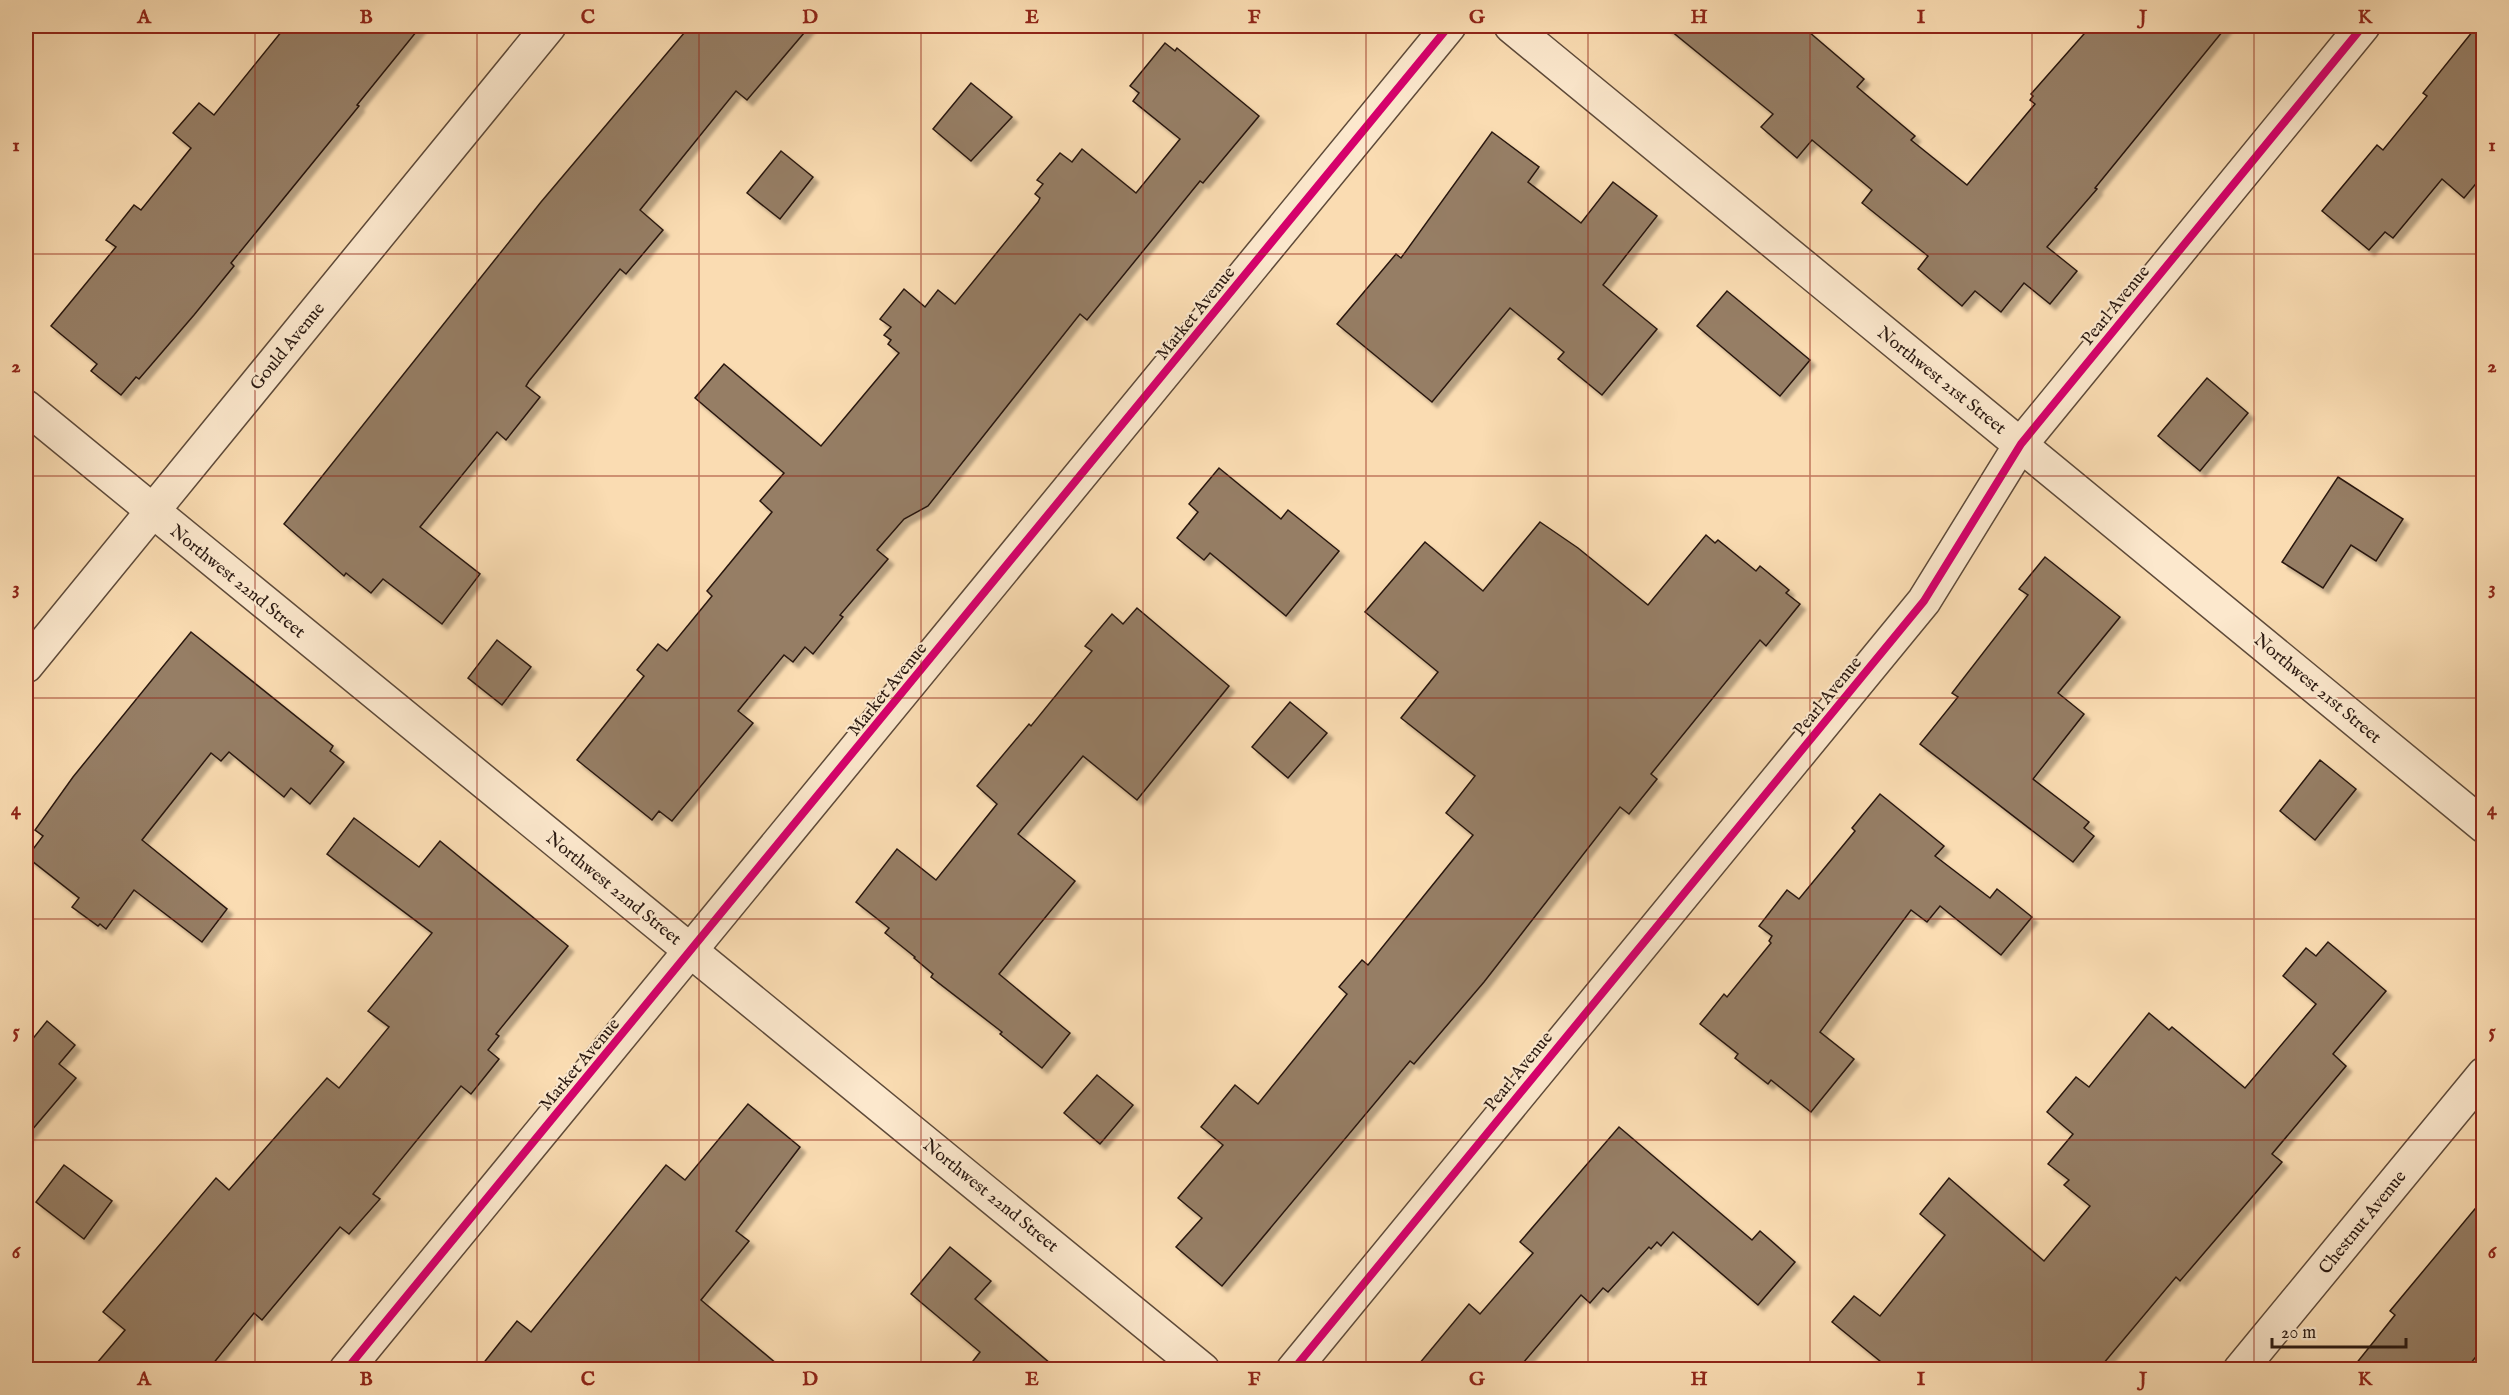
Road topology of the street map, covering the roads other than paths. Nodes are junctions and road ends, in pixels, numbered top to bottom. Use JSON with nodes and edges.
{"nodes":[{"id":1,"x":549,"y":26,"type":"edge"},
{"id":2,"x":1449,"y":26,"type":"edge"},
{"id":3,"x":1511,"y":26,"type":"edge"},
{"id":4,"x":2362,"y":26,"type":"edge"},
{"id":5,"x":26,"y":406,"type":"edge"},
{"id":6,"x":2021,"y":444,"type":"junction"},
{"id":7,"x":152,"y":511,"type":"junction"},
{"id":8,"x":26,"y":666,"type":"edge"},
{"id":9,"x":2484,"y":826,"type":"edge"},
{"id":10,"x":692,"y":951,"type":"junction"},
{"id":11,"x":2484,"y":1074,"type":"edge"},
{"id":12,"x":346,"y":1370,"type":"edge"},
{"id":13,"x":1203,"y":1370,"type":"edge"},
{"id":14,"x":1293,"y":1370,"type":"edge"},
{"id":15,"x":2240,"y":1370,"type":"edge"}],
"edges":[{"from":1,"to":7,"type":"street","name":"Gould Avenue"},
{"from":2,"to":10,"type":"street","name":"Market Avenue"},
{"from":3,"to":6,"type":"street","name":"Northwest 21st Street"},
{"from":4,"to":6,"type":"street","name":"Pearl Avenue"},
{"from":5,"to":7,"type":"street","name":"Northwest 22nd Street"},
{"from":6,"to":9,"type":"street","name":"Northwest 21st Street"},
{"from":6,"to":14,"type":"street","name":"Pearl Avenue"},
{"from":7,"to":8,"type":"street","name":"Gould Avenue"},
{"from":7,"to":10,"type":"street","name":"Northwest 22nd Street"},
{"from":10,"to":12,"type":"street","name":"Market Avenue"},
{"from":10,"to":13,"type":"street","name":"Northwest 22nd Street"},
{"from":11,"to":15,"type":"street","name":"Chestnut Avenue"}]}
